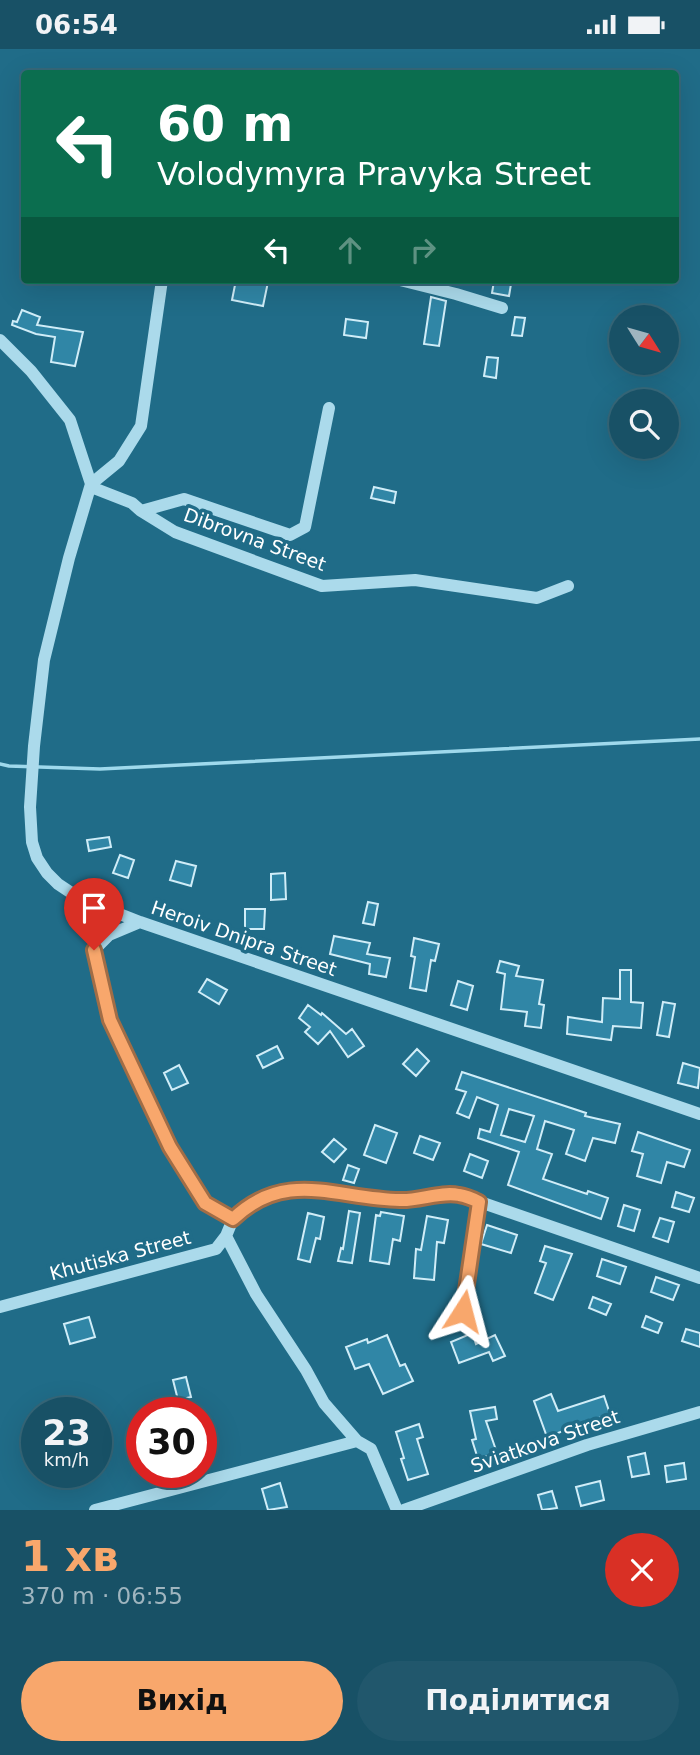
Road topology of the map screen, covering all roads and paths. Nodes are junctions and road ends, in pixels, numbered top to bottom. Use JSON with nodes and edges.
{"nodes":[{"id":1,"x":162,"y":284,"type":"edge"},
{"id":2,"x":417,"y":284,"type":"edge"},
{"id":3,"x":502,"y":308,"type":"dead end"},
{"id":4,"x":0,"y":340,"type":"edge"},
{"id":5,"x":329,"y":408,"type":"dead end"},
{"id":6,"x":91,"y":485,"type":"junction"},
{"id":7,"x":141,"y":511,"type":"junction"},
{"id":8,"x":568,"y":586,"type":"dead end"},
{"id":9,"x":140,"y":922,"type":"junction"},
{"id":10,"x":700,"y":1114,"type":"edge"},
{"id":11,"x":479,"y":1202,"type":"junction"},
{"id":12,"x":237,"y":1215,"type":"junction"},
{"id":13,"x":226,"y":1236,"type":"junction"},
{"id":14,"x":700,"y":1277,"type":"edge"},
{"id":15,"x":0,"y":1307,"type":"edge"},
{"id":16,"x":474,"y":1327,"type":"dead end"},
{"id":17,"x":700,"y":1412,"type":"edge"},
{"id":18,"x":357,"y":1441,"type":"junction"},
{"id":19,"x":95,"y":1510,"type":"edge"},
{"id":20,"x":397,"y":1510,"type":"edge"},
{"id":21,"x":404,"y":1510,"type":"edge"}],
"edges":[{"from":1,"to":6,"type":"street"},
{"from":2,"to":3,"type":"street"},
{"from":4,"to":6,"type":"street"},
{"from":5,"to":7,"type":"street","name":"Dibrovna Street"},
{"from":6,"to":7,"type":"street","name":"Dibrovna Street"},
{"from":6,"to":9,"type":"street","name":"Heroiv Dnipra Street"},
{"from":7,"to":8,"type":"street","name":"Dibrovna Street"},
{"from":9,"to":10,"type":"street","name":"Heroiv Dnipra Street"},
{"from":9,"to":12,"type":"street"},
{"from":11,"to":12,"type":"street"},
{"from":11,"to":14,"type":"street"},
{"from":11,"to":16,"type":"street"},
{"from":12,"to":13,"type":"street"},
{"from":13,"to":15,"type":"street","name":"Khutiska Street"},
{"from":13,"to":18,"type":"street"},
{"from":17,"to":21,"type":"street","name":"Sviatkova Street"},
{"from":18,"to":19,"type":"street"},
{"from":18,"to":20,"type":"street"}]}
